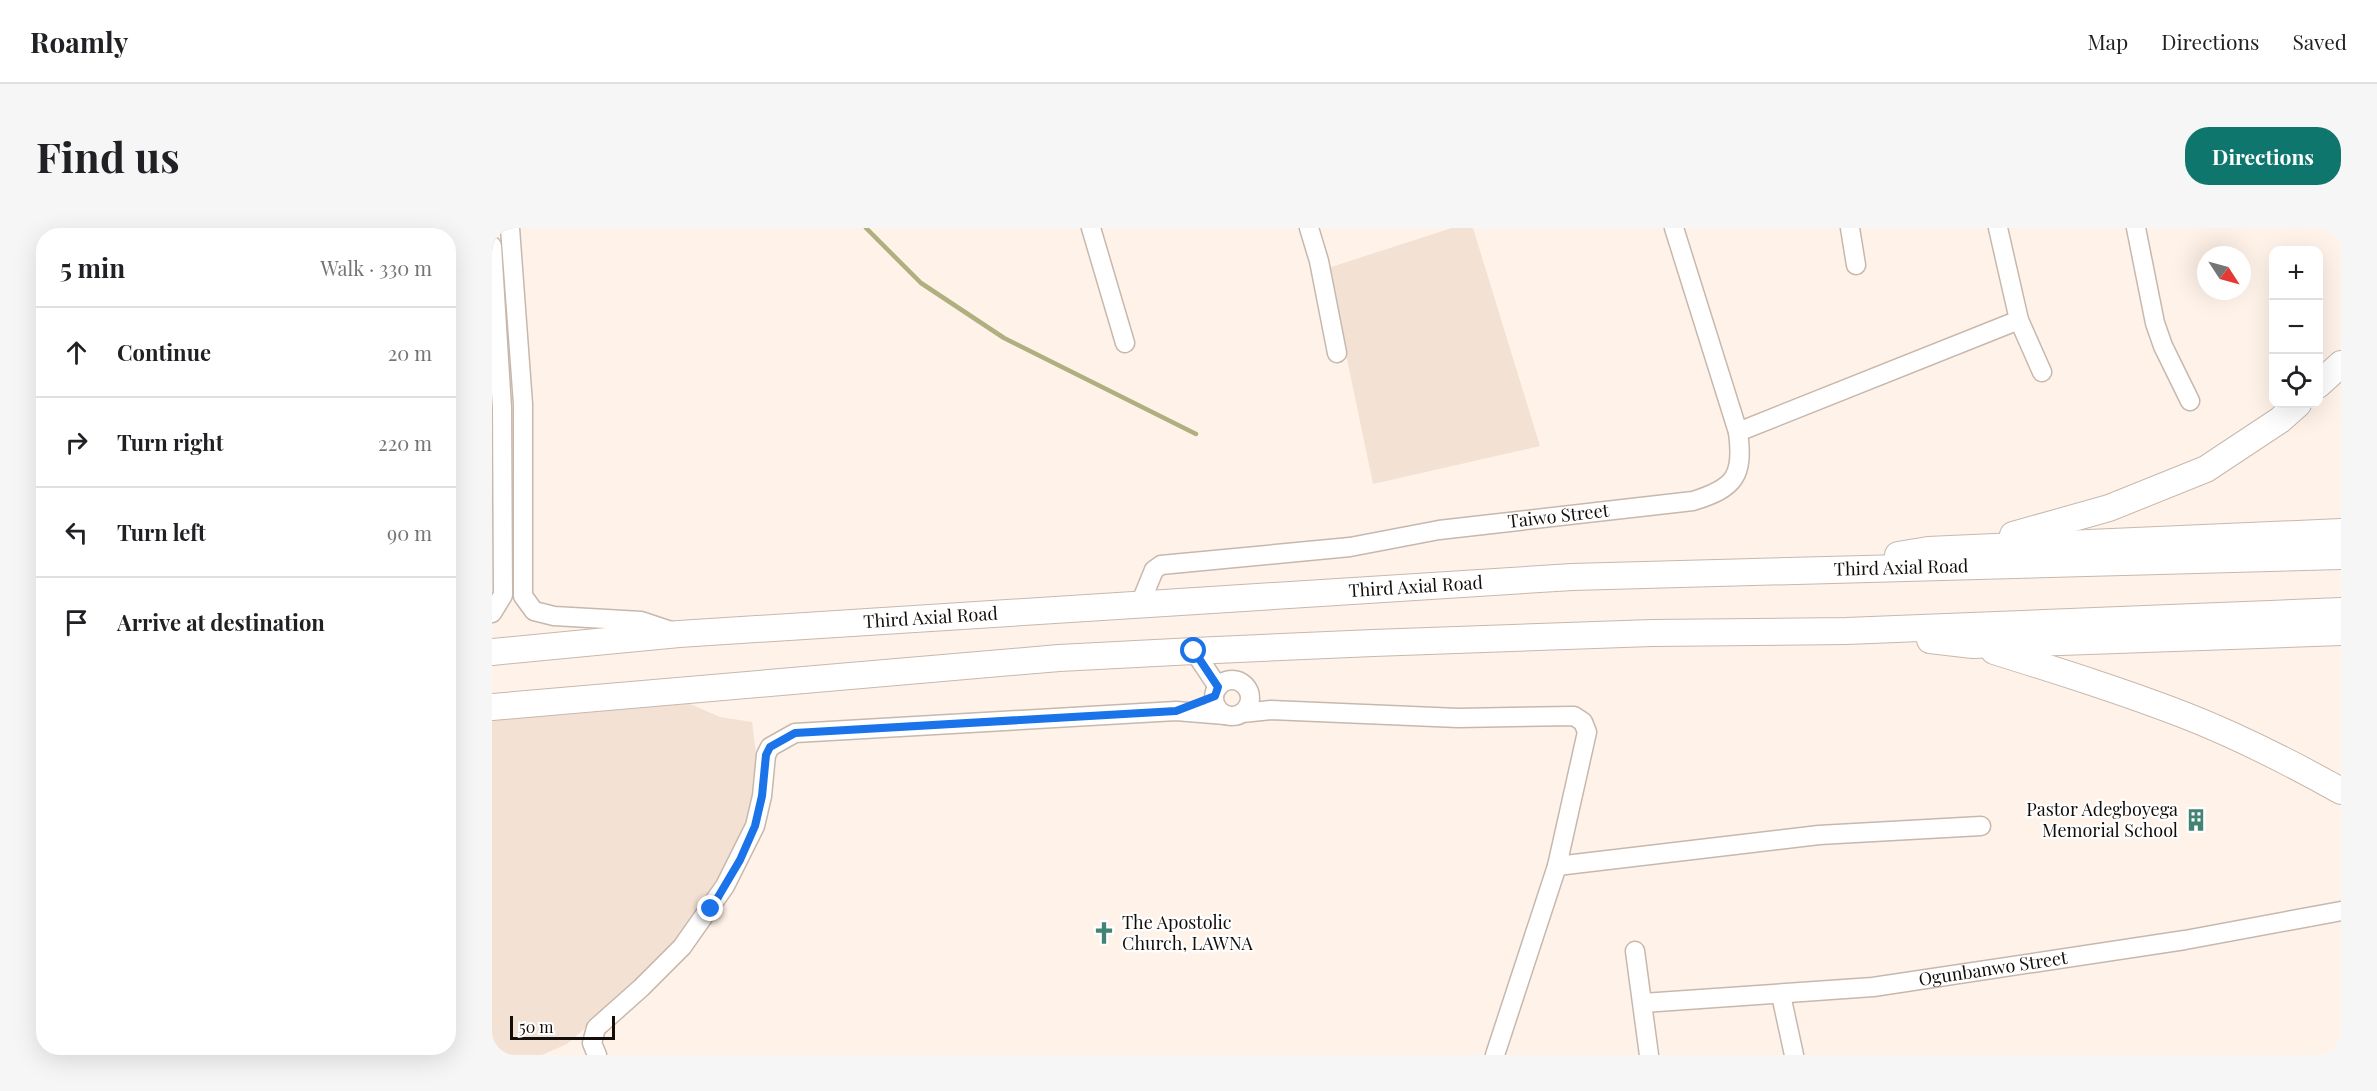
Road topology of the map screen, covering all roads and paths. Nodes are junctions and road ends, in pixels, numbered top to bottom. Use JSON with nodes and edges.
{"nodes":[{"id":1,"x":510,"y":228,"type":"edge"},
{"id":2,"x":1091,"y":228,"type":"edge"},
{"id":3,"x":1309,"y":228,"type":"edge"},
{"id":4,"x":1674,"y":228,"type":"edge"},
{"id":5,"x":1850,"y":228,"type":"edge"},
{"id":6,"x":1998,"y":228,"type":"edge"},
{"id":7,"x":2136,"y":228,"type":"edge"},
{"id":8,"x":492,"y":246,"type":"edge"},
{"id":9,"x":1856,"y":265,"type":"dead end"},
{"id":10,"x":2019,"y":321,"type":"junction"},
{"id":11,"x":1125,"y":343,"type":"dead end"},
{"id":12,"x":1337,"y":354,"type":"dead end"},
{"id":13,"x":2341,"y":364,"type":"edge"},
{"id":14,"x":2042,"y":372,"type":"dead end"},
{"id":15,"x":2323,"y":381,"type":"edge"},
{"id":16,"x":2190,"y":401,"type":"dead end"},
{"id":17,"x":523,"y":404,"type":"junction"},
{"id":18,"x":2294,"y":408,"type":"edge"},
{"id":19,"x":497,"y":409,"type":"edge"},
{"id":20,"x":1738,"y":432,"type":"junction"},
{"id":21,"x":2341,"y":532,"type":"edge"},
{"id":22,"x":1928,"y":550,"type":"junction"},
{"id":23,"x":2341,"y":556,"type":"edge"},
{"id":24,"x":1782,"y":573,"type":"junction"},
{"id":25,"x":1140,"y":604,"type":"junction"},
{"id":26,"x":2341,"y":611,"type":"edge"},
{"id":27,"x":492,"y":613,"type":"edge"},
{"id":28,"x":1846,"y":631,"type":"junction"},
{"id":29,"x":2341,"y":632,"type":"edge"},
{"id":30,"x":679,"y":634,"type":"junction"},
{"id":31,"x":1973,"y":645,"type":"junction"},
{"id":32,"x":1239,"y":649,"type":"junction"},
{"id":33,"x":1194,"y":651,"type":"junction"},
{"id":34,"x":492,"y":652,"type":"edge"},
{"id":35,"x":1237,"y":681,"type":"junction"},
{"id":36,"x":1217,"y":691,"type":"junction"},
{"id":37,"x":1250,"y":696,"type":"junction"},
{"id":38,"x":492,"y":707,"type":"edge"},
{"id":39,"x":1271,"y":710,"type":"junction"},
{"id":40,"x":1176,"y":711,"type":"junction"},
{"id":41,"x":1234,"y":714,"type":"junction"},
{"id":42,"x":2341,"y":791,"type":"edge"},
{"id":43,"x":1981,"y":826,"type":"dead end"},
{"id":44,"x":1557,"y":866,"type":"junction"},
{"id":45,"x":2341,"y":911,"type":"edge"},
{"id":46,"x":1635,"y":951,"type":"dead end"},
{"id":47,"x":1781,"y":995,"type":"junction"},
{"id":48,"x":1643,"y":1003,"type":"junction"},
{"id":49,"x":597,"y":1055,"type":"edge"},
{"id":50,"x":1495,"y":1055,"type":"edge"},
{"id":51,"x":1649,"y":1055,"type":"edge"},
{"id":52,"x":1794,"y":1055,"type":"edge"}],
"edges":[{"from":1,"to":17,"type":"street"},
{"from":2,"to":11,"type":"street"},
{"from":3,"to":12,"type":"street"},
{"from":4,"to":20,"type":"street","name":"Taiwo Street"},
{"from":5,"to":9,"type":"street"},
{"from":6,"to":10,"type":"street"},
{"from":7,"to":16,"type":"street"},
{"from":8,"to":19,"type":"street"},
{"from":10,"to":14,"type":"street"},
{"from":10,"to":20,"type":"street"},
{"from":13,"to":15,"type":"highway"},
{"from":17,"to":19,"type":"street"},
{"from":17,"to":30,"type":"street"},
{"from":18,"to":22,"type":"highway"},
{"from":19,"to":27,"type":"street"},
{"from":20,"to":25,"type":"street","name":"Taiwo Street"},
{"from":21,"to":22,"type":"highway"},
{"from":22,"to":24,"type":"highway"},
{"from":23,"to":24,"type":"highway","name":"Third Axial Road"},
{"from":24,"to":25,"type":"highway","name":"Third Axial Road"},
{"from":25,"to":30,"type":"highway","name":"Third Axial Road"},
{"from":26,"to":28,"type":"highway"},
{"from":28,"to":31,"type":"highway"},
{"from":28,"to":32,"type":"highway"},
{"from":29,"to":31,"type":"highway"},
{"from":30,"to":34,"type":"highway","name":"Third Axial Road"},
{"from":31,"to":42,"type":"highway"},
{"from":32,"to":33,"type":"highway"},
{"from":32,"to":35,"type":"street"},
{"from":33,"to":36,"type":"street"},
{"from":33,"to":38,"type":"highway"},
{"from":35,"to":36,"type":"street"},
{"from":35,"to":37,"type":"street"},
{"from":36,"to":40,"type":"street"},
{"from":36,"to":41,"type":"street"},
{"from":37,"to":39,"type":"street"},
{"from":37,"to":41,"type":"street"},
{"from":39,"to":41,"type":"street"},
{"from":39,"to":44,"type":"street"},
{"from":40,"to":41,"type":"street"},
{"from":40,"to":49,"type":"street"},
{"from":43,"to":44,"type":"street"},
{"from":44,"to":50,"type":"street"},
{"from":45,"to":47,"type":"street","name":"Ogunbanwo Street"},
{"from":46,"to":48,"type":"street"},
{"from":47,"to":48,"type":"street","name":"Ogunbanwo Street"},
{"from":47,"to":52,"type":"street"},
{"from":48,"to":51,"type":"street"}]}
